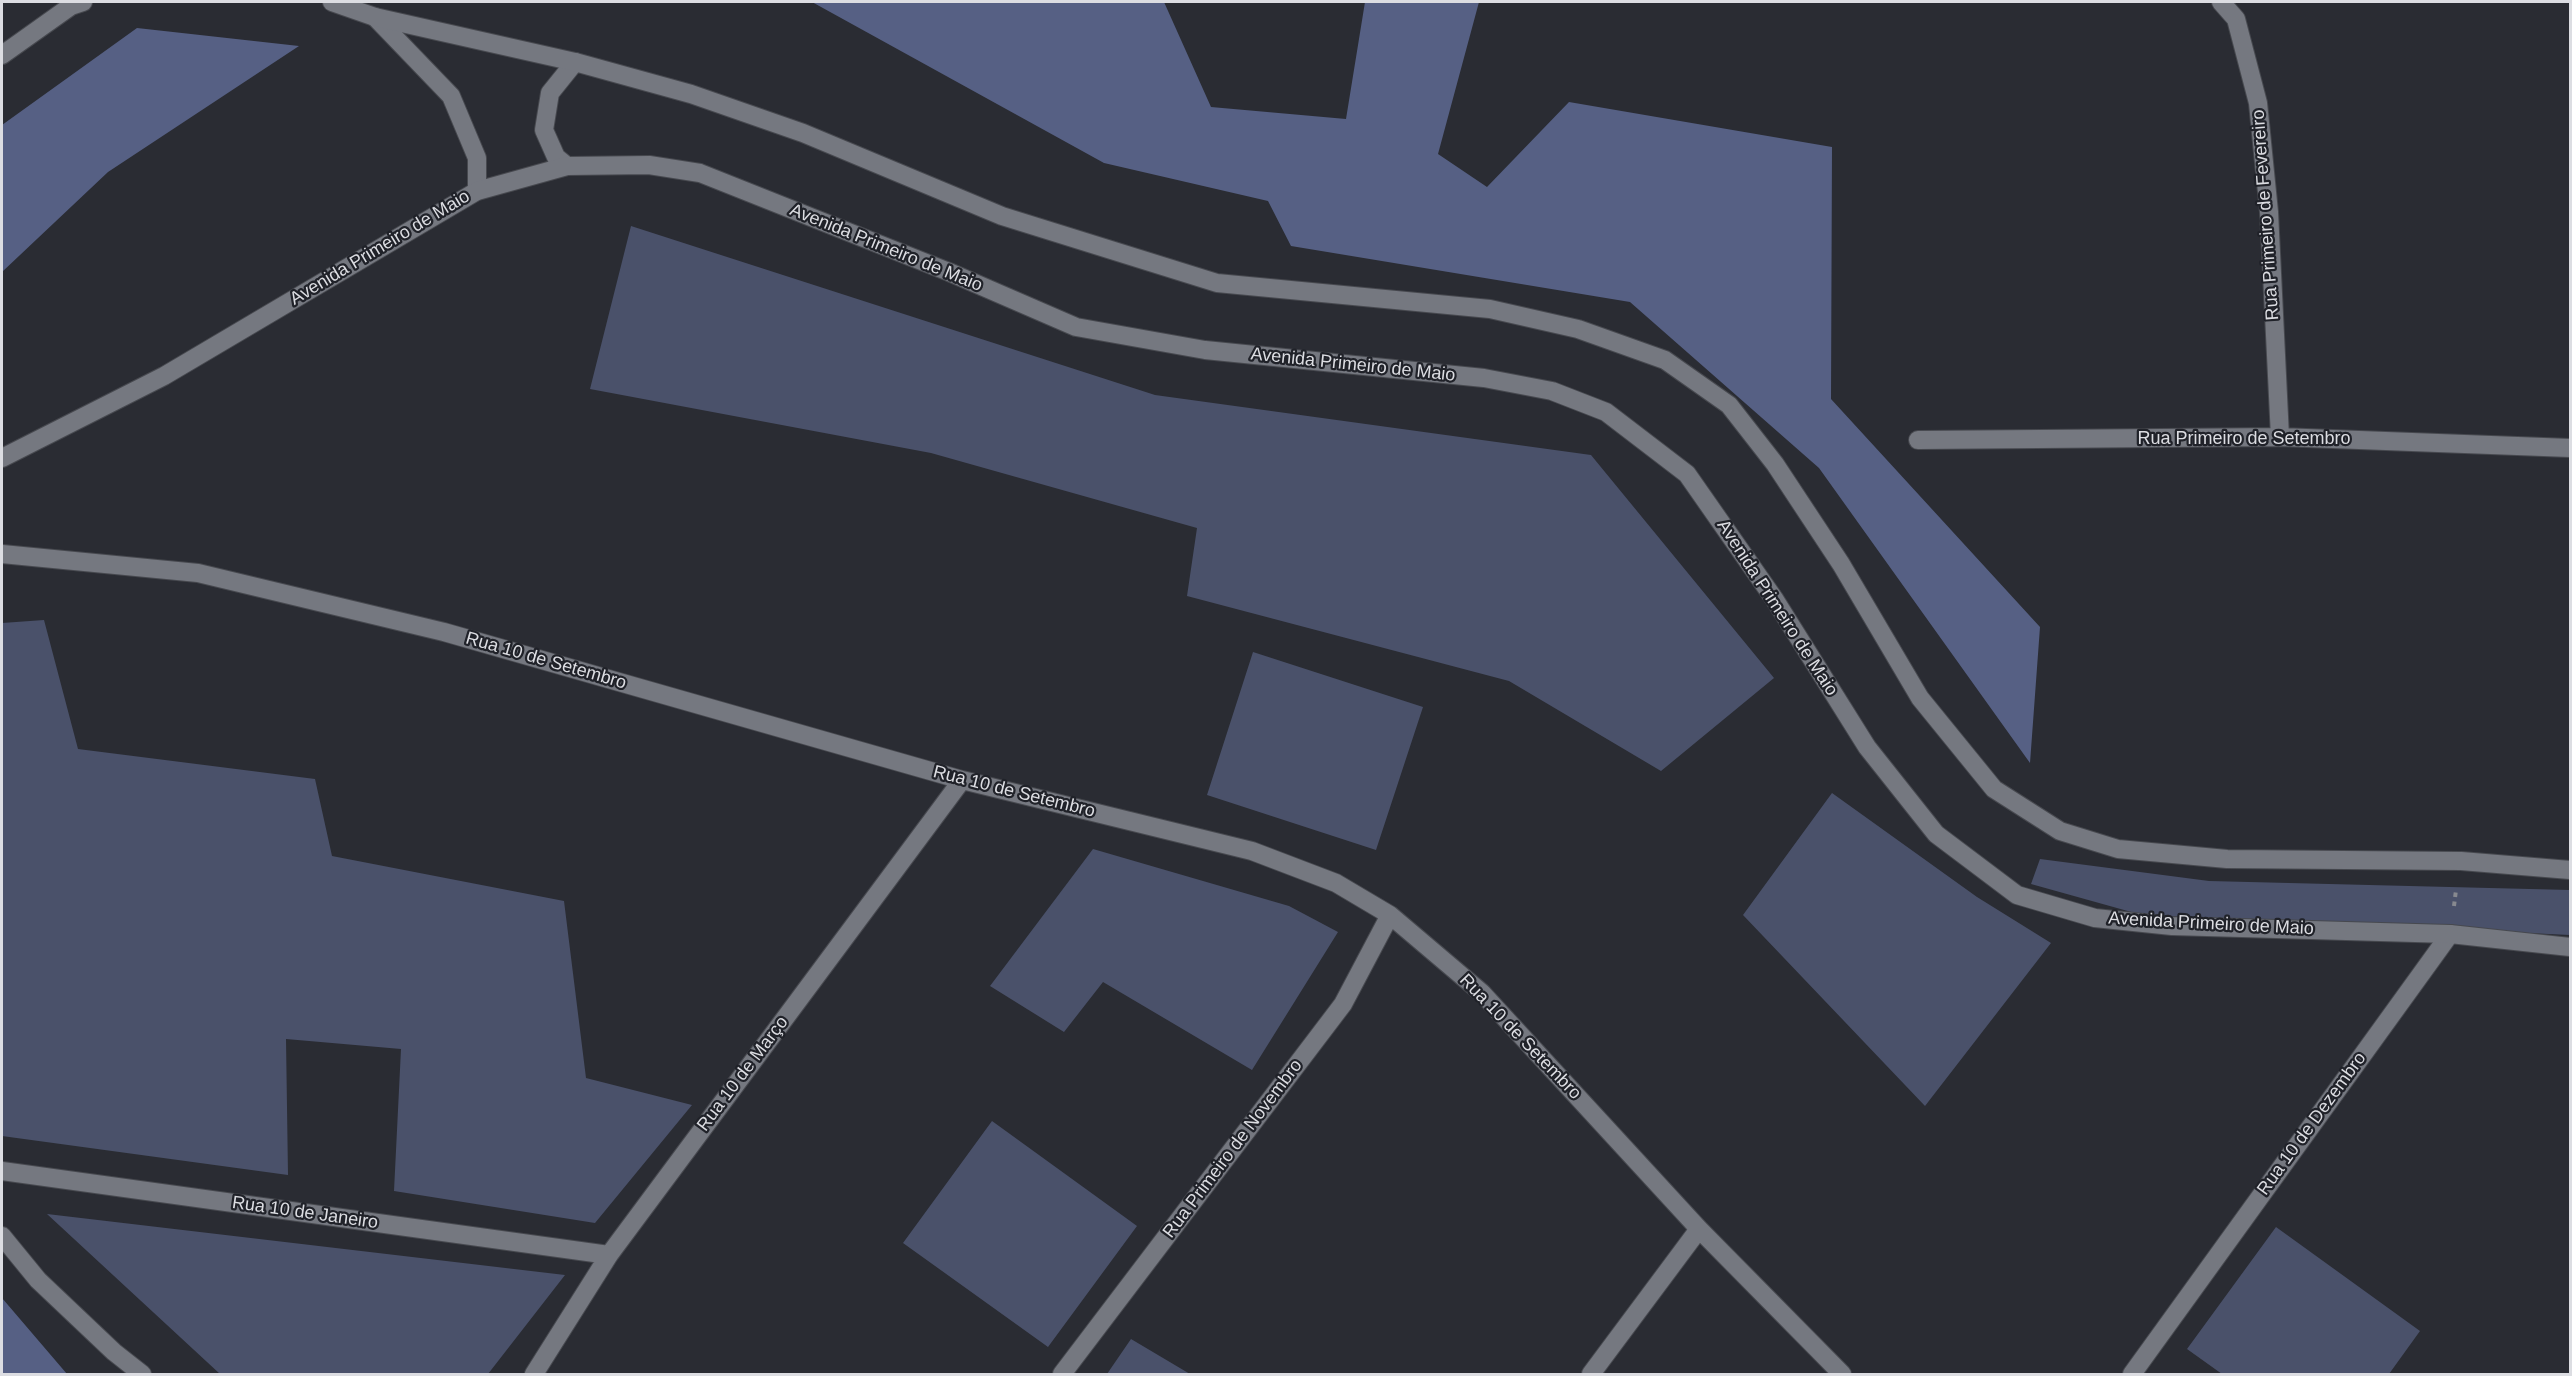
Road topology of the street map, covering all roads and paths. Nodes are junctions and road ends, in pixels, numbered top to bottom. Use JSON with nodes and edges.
{"nodes":[{"id":1,"x":83,"y":2,"type":"edge"},
{"id":2,"x":332,"y":2,"type":"edge"},
{"id":3,"x":2221,"y":2,"type":"edge"},
{"id":4,"x":375,"y":17,"type":"junction"},
{"id":5,"x":2,"y":55,"type":"edge"},
{"id":6,"x":575,"y":62,"type":"junction"},
{"id":7,"x":567,"y":166,"type":"junction"},
{"id":8,"x":477,"y":191,"type":"junction"},
{"id":9,"x":2280,"y":437,"type":"junction"},
{"id":10,"x":1918,"y":440,"type":"dead end"},
{"id":11,"x":2571,"y":448,"type":"edge"},
{"id":12,"x":2,"y":458,"type":"edge"},
{"id":13,"x":2,"y":554,"type":"edge"},
{"id":14,"x":962,"y":780,"type":"junction"},
{"id":15,"x":2461,"y":861,"type":"junction"},
{"id":16,"x":2571,"y":870,"type":"edge"},
{"id":17,"x":1390,"y":915,"type":"junction"},
{"id":18,"x":2450,"y":934,"type":"junction"},
{"id":19,"x":2571,"y":947,"type":"edge"},
{"id":20,"x":2,"y":1171,"type":"edge"},
{"id":21,"x":1700,"y":1229,"type":"junction"},
{"id":22,"x":2,"y":1236,"type":"edge"},
{"id":23,"x":609,"y":1255,"type":"junction"},
{"id":24,"x":142,"y":1374,"type":"edge"},
{"id":25,"x":534,"y":1374,"type":"edge"},
{"id":26,"x":1062,"y":1374,"type":"edge"},
{"id":27,"x":1591,"y":1374,"type":"edge"},
{"id":28,"x":1842,"y":1374,"type":"edge"},
{"id":29,"x":2132,"y":1374,"type":"edge"}],
"edges":[{"from":1,"to":5,"type":"street"},
{"from":2,"to":4,"type":"street"},
{"from":3,"to":9,"type":"street","name":"Rua Primeiro de Fevereiro"},
{"from":4,"to":6,"type":"street"},
{"from":4,"to":8,"type":"street"},
{"from":6,"to":7,"type":"street"},
{"from":6,"to":15,"type":"street"},
{"from":7,"to":8,"type":"street","name":"Avenida Primeiro de Maio"},
{"from":7,"to":18,"type":"street","name":"Avenida Primeiro de Maio"},
{"from":8,"to":12,"type":"street","name":"Avenida Primeiro de Maio"},
{"from":9,"to":10,"type":"street","name":"Rua Primeiro de Setembro"},
{"from":9,"to":11,"type":"street","name":"Rua Primeiro de Setembro"},
{"from":13,"to":14,"type":"street","name":"Rua 10 de Setembro"},
{"from":14,"to":17,"type":"street","name":"Rua 10 de Setembro"},
{"from":14,"to":23,"type":"street","name":"Rua 10 de Março"},
{"from":15,"to":16,"type":"street"},
{"from":15,"to":18,"type":"path"},
{"from":17,"to":21,"type":"street","name":"Rua 10 de Setembro"},
{"from":17,"to":26,"type":"street","name":"Rua Primeiro de Novembro"},
{"from":18,"to":19,"type":"street","name":"Avenida Primeiro de Maio"},
{"from":18,"to":29,"type":"street","name":"Rua 10 de Dezembro"},
{"from":20,"to":23,"type":"street","name":"Rua 10 de Janeiro"},
{"from":21,"to":27,"type":"street"},
{"from":21,"to":28,"type":"street","name":"Rua 10 de Setembro"},
{"from":22,"to":24,"type":"street"},
{"from":23,"to":25,"type":"street","name":"Rua 10 de Março"}]}
